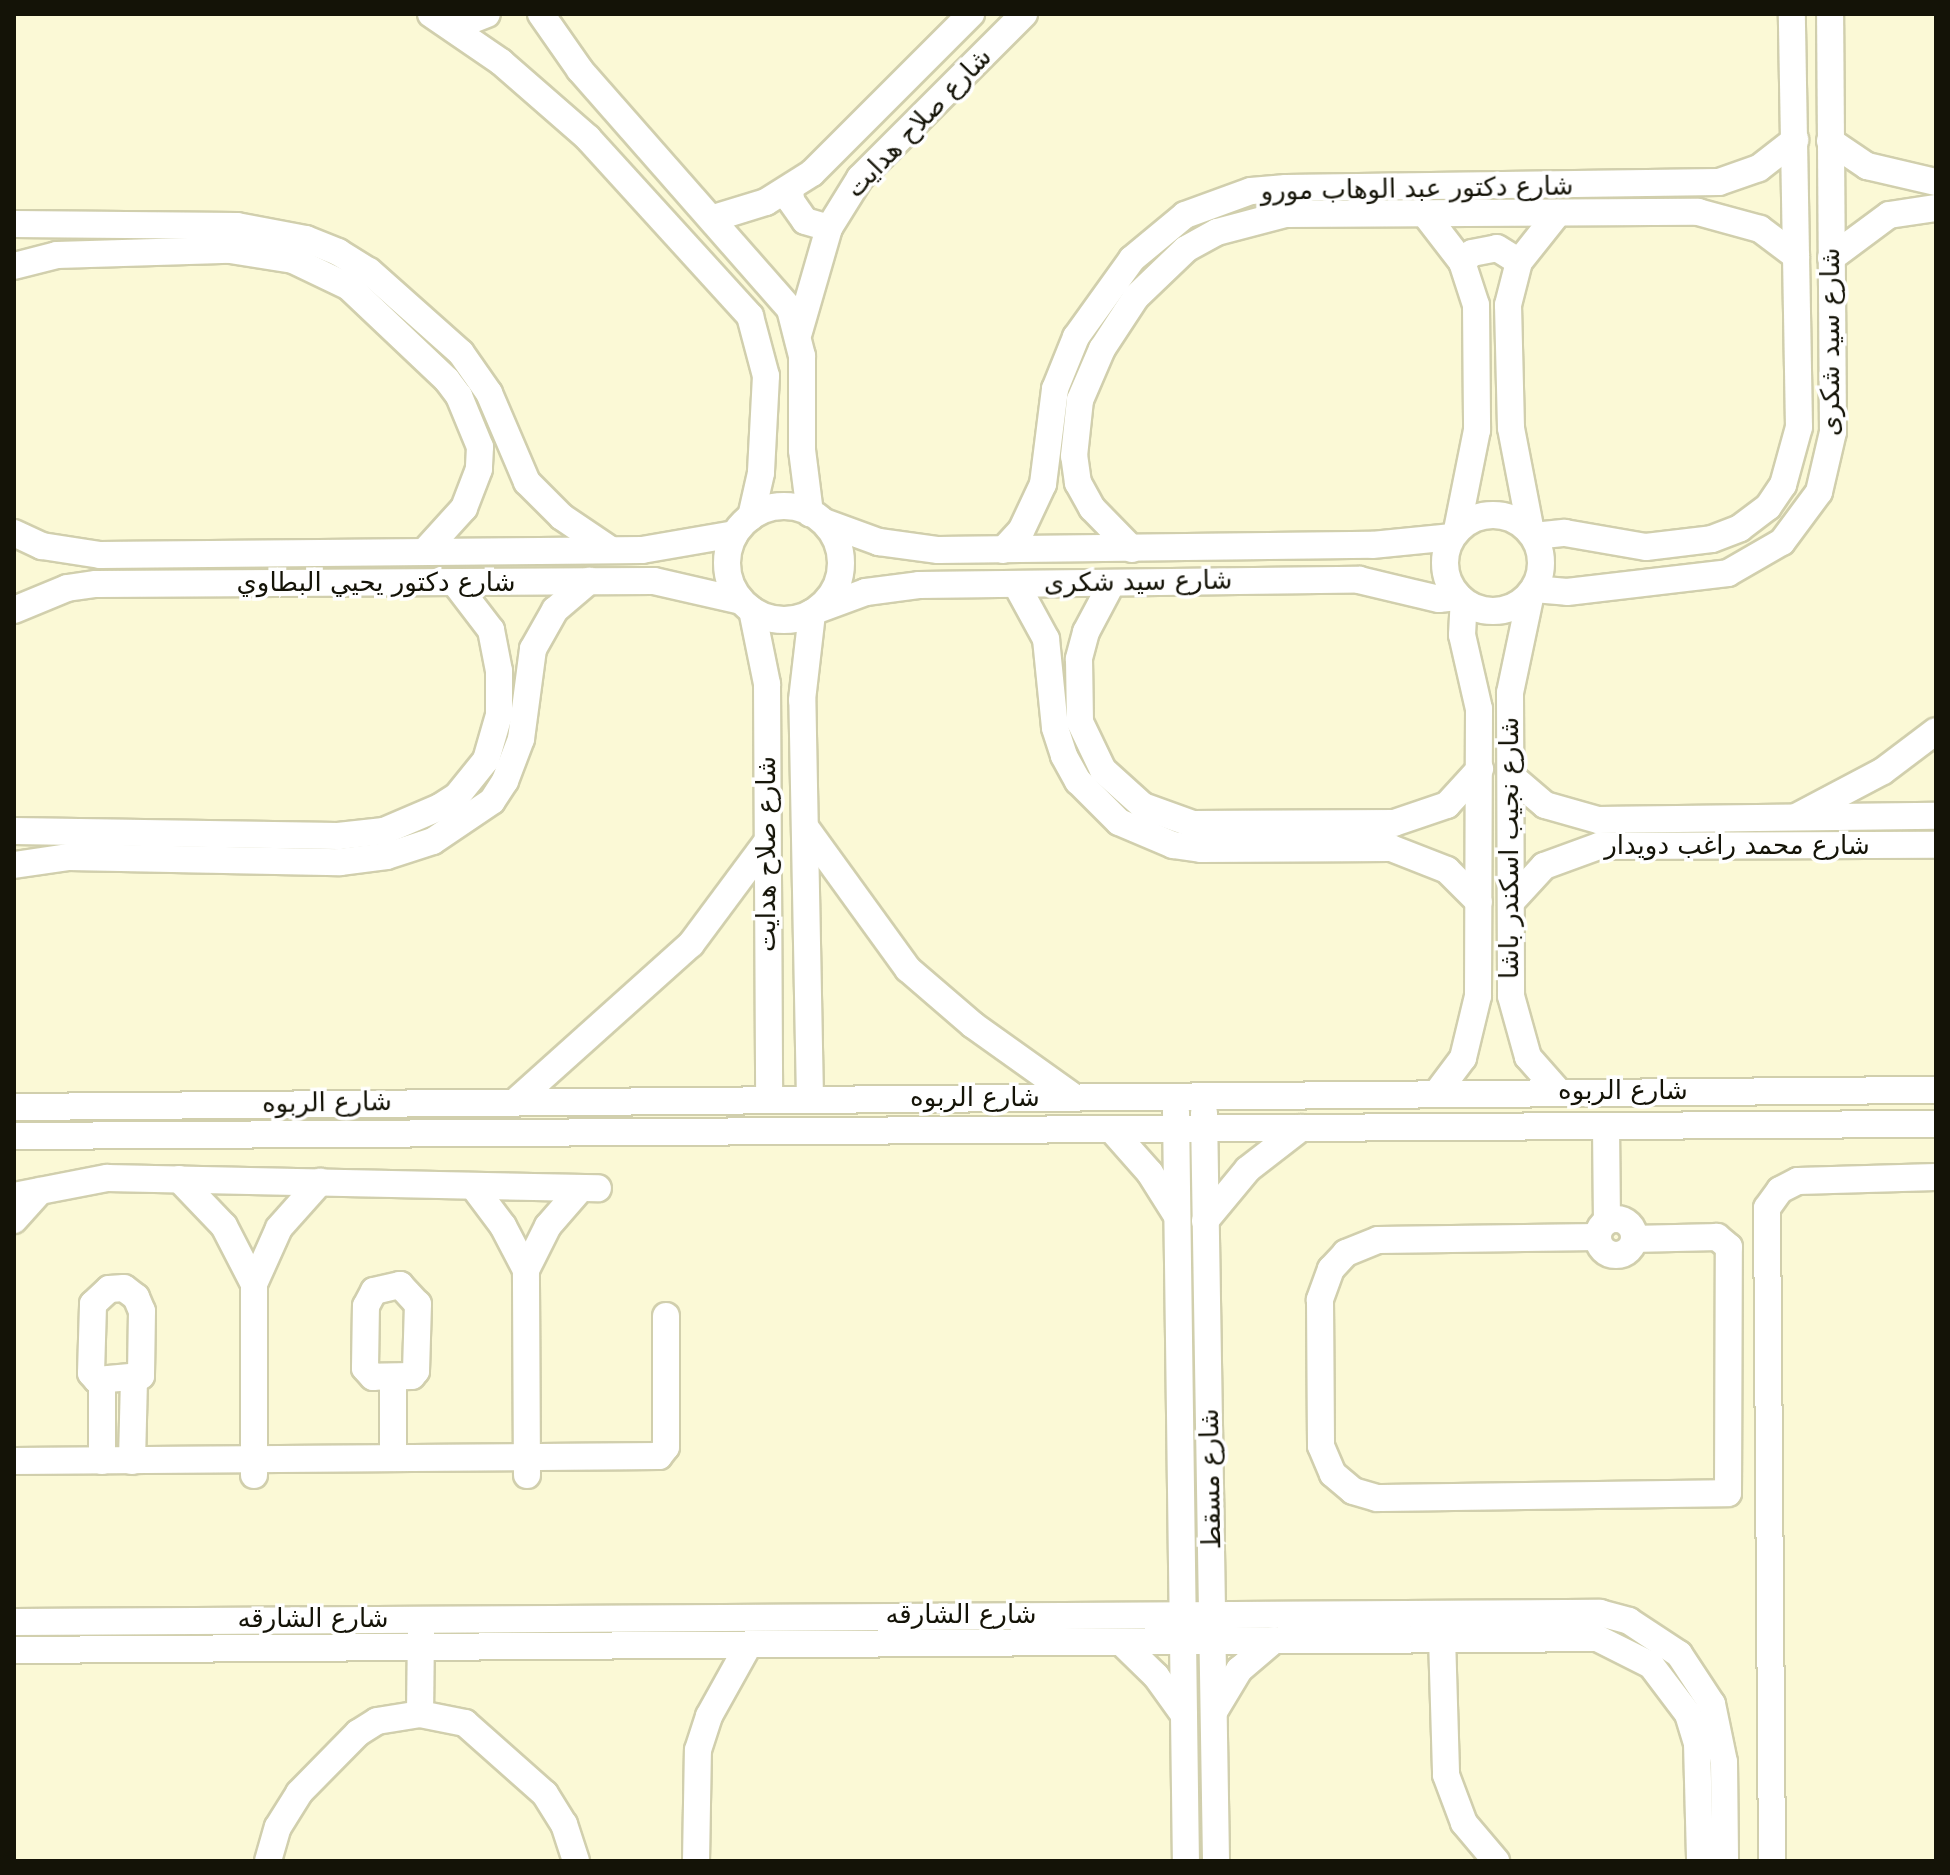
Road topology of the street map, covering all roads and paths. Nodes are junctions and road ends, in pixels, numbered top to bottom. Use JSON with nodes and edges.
{"nodes":[{"id":1,"x":487,"y":14,"type":"edge"},
{"id":2,"x":541,"y":14,"type":"edge"},
{"id":3,"x":971,"y":14,"type":"edge"},
{"id":4,"x":1024,"y":14,"type":"edge"},
{"id":5,"x":1792,"y":14,"type":"edge"},
{"id":6,"x":1830,"y":14,"type":"edge"},
{"id":7,"x":434,"y":16,"type":"edge"},
{"id":8,"x":1795,"y":140,"type":"junction"},
{"id":9,"x":1830,"y":141,"type":"junction"},
{"id":10,"x":1890,"y":173,"type":"junction"},
{"id":11,"x":1738,"y":177,"type":"junction"},
{"id":12,"x":1936,"y":182,"type":"edge"},
{"id":13,"x":790,"y":189,"type":"junction"},
{"id":14,"x":1936,"y":208,"type":"edge"},
{"id":15,"x":1558,"y":213,"type":"junction"},
{"id":16,"x":1425,"y":214,"type":"junction"},
{"id":17,"x":1889,"y":215,"type":"junction"},
{"id":18,"x":714,"y":218,"type":"junction"},
{"id":19,"x":1738,"y":219,"type":"junction"},
{"id":20,"x":14,"y":224,"type":"edge"},
{"id":21,"x":829,"y":228,"type":"junction"},
{"id":22,"x":1796,"y":256,"type":"junction"},
{"id":23,"x":1831,"y":258,"type":"junction"},
{"id":24,"x":1462,"y":262,"type":"junction"},
{"id":25,"x":1519,"y":262,"type":"junction"},
{"id":26,"x":14,"y":266,"type":"edge"},
{"id":27,"x":799,"y":332,"type":"junction"},
{"id":28,"x":505,"y":439,"type":"junction"},
{"id":29,"x":480,"y":447,"type":"junction"},
{"id":30,"x":1078,"y":483,"type":"junction"},
{"id":31,"x":1043,"y":484,"type":"junction"},
{"id":32,"x":817,"y":518,"type":"junction"},
{"id":33,"x":743,"y":525,"type":"junction"},
{"id":34,"x":1454,"y":533,"type":"junction"},
{"id":35,"x":1532,"y":534,"type":"junction"},
{"id":36,"x":14,"y":535,"type":"edge"},
{"id":37,"x":1132,"y":549,"type":"junction"},
{"id":38,"x":611,"y":550,"type":"junction"},
{"id":39,"x":1003,"y":550,"type":"junction"},
{"id":40,"x":424,"y":552,"type":"junction"},
{"id":41,"x":589,"y":581,"type":"junction"},
{"id":42,"x":455,"y":583,"type":"junction"},
{"id":43,"x":1112,"y":583,"type":"junction"},
{"id":44,"x":1016,"y":584,"type":"junction"},
{"id":45,"x":1533,"y":591,"type":"junction"},
{"id":46,"x":1461,"y":599,"type":"junction"},
{"id":47,"x":747,"y":606,"type":"junction"},
{"id":48,"x":14,"y":610,"type":"edge"},
{"id":49,"x":815,"y":612,"type":"junction"},
{"id":50,"x":497,"y":649,"type":"junction"},
{"id":51,"x":533,"y":649,"type":"junction"},
{"id":52,"x":1051,"y":659,"type":"junction"},
{"id":53,"x":1079,"y":659,"type":"junction"},
{"id":54,"x":1936,"y":731,"type":"edge"},
{"id":55,"x":1480,"y":769,"type":"junction"},
{"id":56,"x":1511,"y":776,"type":"junction"},
{"id":57,"x":1565,"y":814,"type":"junction"},
{"id":58,"x":1936,"y":816,"type":"edge"},
{"id":59,"x":1425,"y":817,"type":"junction"},
{"id":60,"x":1793,"y":819,"type":"junction"},
{"id":61,"x":14,"y":831,"type":"edge"},
{"id":62,"x":808,"y":831,"type":"junction"},
{"id":63,"x":766,"y":843,"type":"junction"},
{"id":64,"x":1936,"y":845,"type":"edge"},
{"id":65,"x":1566,"y":854,"type":"junction"},
{"id":66,"x":1427,"y":858,"type":"junction"},
{"id":67,"x":14,"y":865,"type":"edge"},
{"id":68,"x":1479,"y":902,"type":"junction"},
{"id":69,"x":1511,"y":902,"type":"junction"},
{"id":70,"x":1476,"y":1014,"type":"junction"},
{"id":71,"x":1513,"y":1014,"type":"junction"},
{"id":72,"x":1936,"y":1090,"type":"edge"},
{"id":73,"x":1558,"y":1091,"type":"junction"},
{"id":74,"x":1436,"y":1094,"type":"junction"},
{"id":75,"x":1204,"y":1096,"type":"junction"},
{"id":76,"x":1074,"y":1097,"type":"junction"},
{"id":77,"x":1176,"y":1097,"type":"junction"},
{"id":78,"x":810,"y":1099,"type":"junction"},
{"id":79,"x":769,"y":1100,"type":"junction"},
{"id":80,"x":516,"y":1101,"type":"junction"},
{"id":81,"x":395,"y":1102,"type":"junction"},
{"id":82,"x":94,"y":1106,"type":"junction"},
{"id":83,"x":14,"y":1107,"type":"edge"},
{"id":84,"x":1936,"y":1124,"type":"edge"},
{"id":85,"x":1615,"y":1126,"type":"junction"},
{"id":86,"x":1301,"y":1128,"type":"junction"},
{"id":87,"x":1177,"y":1129,"type":"junction"},
{"id":88,"x":1204,"y":1129,"type":"junction"},
{"id":89,"x":1112,"y":1130,"type":"junction"},
{"id":90,"x":396,"y":1134,"type":"junction"},
{"id":91,"x":14,"y":1136,"type":"edge"},
{"id":92,"x":93,"y":1136,"type":"junction"},
{"id":93,"x":1936,"y":1177,"type":"edge"},
{"id":94,"x":179,"y":1179,"type":"junction"},
{"id":95,"x":320,"y":1182,"type":"junction"},
{"id":96,"x":473,"y":1186,"type":"junction"},
{"id":97,"x":40,"y":1191,"type":"junction"},
{"id":98,"x":14,"y":1196,"type":"edge"},
{"id":99,"x":14,"y":1220,"type":"edge"},
{"id":100,"x":1193,"y":1221,"type":"junction"},
{"id":101,"x":1615,"y":1229,"type":"junction"},
{"id":102,"x":526,"y":1270,"type":"junction"},
{"id":103,"x":254,"y":1284,"type":"junction"},
{"id":104,"x":666,"y":1316,"type":"dead end"},
{"id":105,"x":393,"y":1377,"type":"dead end"},
{"id":106,"x":134,"y":1380,"type":"junction"},
{"id":107,"x":102,"y":1381,"type":"junction"},
{"id":108,"x":393,"y":1458,"type":"junction"},
{"id":109,"x":14,"y":1461,"type":"edge"},
{"id":110,"x":102,"y":1461,"type":"junction"},
{"id":111,"x":132,"y":1461,"type":"junction"},
{"id":112,"x":527,"y":1466,"type":"junction"},
{"id":113,"x":254,"y":1467,"type":"junction"},
{"id":114,"x":1214,"y":1613,"type":"junction"},
{"id":115,"x":1183,"y":1614,"type":"junction"},
{"id":116,"x":421,"y":1619,"type":"junction"},
{"id":117,"x":120,"y":1621,"type":"junction"},
{"id":118,"x":14,"y":1622,"type":"edge"},
{"id":119,"x":1442,"y":1637,"type":"junction"},
{"id":120,"x":1274,"y":1640,"type":"junction"},
{"id":121,"x":1183,"y":1641,"type":"junction"},
{"id":122,"x":1215,"y":1641,"type":"junction"},
{"id":123,"x":1121,"y":1642,"type":"junction"},
{"id":124,"x":749,"y":1644,"type":"junction"},
{"id":125,"x":421,"y":1647,"type":"junction"},
{"id":126,"x":120,"y":1649,"type":"junction"},
{"id":127,"x":14,"y":1650,"type":"edge"},
{"id":128,"x":1215,"y":1710,"type":"junction"},
{"id":129,"x":420,"y":1714,"type":"junction"},
{"id":130,"x":1184,"y":1715,"type":"junction"},
{"id":131,"x":268,"y":1861,"type":"edge"},
{"id":132,"x":576,"y":1861,"type":"edge"},
{"id":133,"x":696,"y":1861,"type":"edge"},
{"id":134,"x":1186,"y":1861,"type":"edge"},
{"id":135,"x":1216,"y":1861,"type":"edge"},
{"id":136,"x":1496,"y":1861,"type":"edge"},
{"id":137,"x":1700,"y":1861,"type":"edge"},
{"id":138,"x":1725,"y":1861,"type":"edge"},
{"id":139,"x":1772,"y":1861,"type":"edge"}],
"edges":[{"from":1,"to":7,"type":"street"},
{"from":2,"to":18,"type":"street"},
{"from":3,"to":13,"type":"street","name":"شارع صلاح هدايت"},
{"from":4,"to":21,"type":"street","name":"شارع صلاح هدايت"},
{"from":5,"to":8,"type":"street","name":"شارع سيد شكرى"},
{"from":6,"to":9,"type":"street","name":"شارع سيد شكرى"},
{"from":7,"to":33,"type":"street"},
{"from":8,"to":11,"type":"street","name":"شارع دكتور عبد الوهاب مورو"},
{"from":8,"to":22,"type":"street","name":"شارع سيد شكرى"},
{"from":9,"to":10,"type":"street"},
{"from":9,"to":23,"type":"street","name":"شارع سيد شكرى"},
{"from":10,"to":12,"type":"street"},
{"from":10,"to":17,"type":"street"},
{"from":11,"to":19,"type":"street"},
{"from":11,"to":31,"type":"street","name":"شارع دكتور عبد الوهاب مورو"},
{"from":13,"to":18,"type":"street","name":"شارع صلاح هدايت"},
{"from":13,"to":21,"type":"street"},
{"from":14,"to":17,"type":"street"},
{"from":15,"to":16,"type":"street","name":"شارع دكتور عبد الوهاب مورو"},
{"from":15,"to":19,"type":"street","name":"شارع دكتور عبد الوهاب مورو"},
{"from":15,"to":25,"type":"street"},
{"from":16,"to":24,"type":"street"},
{"from":16,"to":30,"type":"street","name":"شارع دكتور عبد الوهاب مورو"},
{"from":17,"to":23,"type":"street"},
{"from":18,"to":27,"type":"street"},
{"from":19,"to":22,"type":"street","name":"شارع دكتور عبد الوهاب مورو"},
{"from":20,"to":28,"type":"street"},
{"from":21,"to":27,"type":"street","name":"شارع صلاح هدايت"},
{"from":22,"to":35,"type":"street","name":"شارع سيد شكرى"},
{"from":23,"to":45,"type":"street","name":"شارع سيد شكرى"},
{"from":24,"to":25,"type":"street"},
{"from":24,"to":34,"type":"street"},
{"from":25,"to":35,"type":"street"},
{"from":26,"to":29,"type":"street"},
{"from":27,"to":32,"type":"street"},
{"from":28,"to":29,"type":"street"},
{"from":28,"to":38,"type":"street"},
{"from":29,"to":40,"type":"street"},
{"from":30,"to":31,"type":"street"},
{"from":30,"to":37,"type":"street"},
{"from":31,"to":39,"type":"street","name":"شارع دكتور عبد الوهاب مورو"},
{"from":32,"to":33,"type":"street"},
{"from":32,"to":39,"type":"street","name":"شارع سيد شكرى"},
{"from":32,"to":49,"type":"street"},
{"from":33,"to":38,"type":"street","name":"شارع دكتور يحيي البطاوي"},
{"from":33,"to":47,"type":"street"},
{"from":34,"to":35,"type":"street"},
{"from":34,"to":37,"type":"street","name":"شارع سيد شكرى"},
{"from":34,"to":46,"type":"street"},
{"from":35,"to":45,"type":"street"},
{"from":36,"to":40,"type":"street","name":"شارع دكتور يحيي البطاوي"},
{"from":37,"to":39,"type":"street","name":"شارع سيد شكرى"},
{"from":38,"to":40,"type":"street","name":"شارع دكتور يحيي البطاوي"},
{"from":41,"to":42,"type":"street","name":"شارع دكتور يحيي البطاوي"},
{"from":41,"to":47,"type":"street","name":"شارع دكتور يحيي البطاوي"},
{"from":41,"to":51,"type":"street"},
{"from":42,"to":48,"type":"street","name":"شارع دكتور يحيي البطاوي"},
{"from":42,"to":50,"type":"street"},
{"from":43,"to":44,"type":"street","name":"شارع سيد شكرى"},
{"from":43,"to":46,"type":"street","name":"شارع سيد شكرى"},
{"from":43,"to":53,"type":"street"},
{"from":44,"to":49,"type":"street","name":"شارع سيد شكرى"},
{"from":44,"to":52,"type":"street"},
{"from":45,"to":46,"type":"street"},
{"from":45,"to":56,"type":"street","name":"شارع نجيب اسكندر باشا"},
{"from":46,"to":55,"type":"street","name":"شارع نجيب اسكندر باشا"},
{"from":47,"to":49,"type":"street"},
{"from":47,"to":63,"type":"street","name":"شارع صلاح هدايت"},
{"from":49,"to":62,"type":"street","name":"شارع صلاح هدايت"},
{"from":50,"to":51,"type":"street"},
{"from":50,"to":61,"type":"street"},
{"from":51,"to":67,"type":"street"},
{"from":52,"to":53,"type":"street"},
{"from":52,"to":66,"type":"street"},
{"from":53,"to":59,"type":"street"},
{"from":54,"to":60,"type":"street"},
{"from":55,"to":59,"type":"street"},
{"from":55,"to":68,"type":"street","name":"شارع نجيب اسكندر باشا"},
{"from":56,"to":57,"type":"street","name":"شارع محمد راغب دويدار"},
{"from":56,"to":69,"type":"street","name":"شارع نجيب اسكندر باشا"},
{"from":57,"to":60,"type":"street","name":"شارع محمد راغب دويدار"},
{"from":57,"to":65,"type":"street"},
{"from":58,"to":60,"type":"street","name":"شارع محمد راغب دويدار"},
{"from":59,"to":66,"type":"street"},
{"from":62,"to":76,"type":"street"},
{"from":62,"to":78,"type":"street","name":"شارع صلاح هدايت"},
{"from":63,"to":79,"type":"street","name":"شارع صلاح هدايت"},
{"from":63,"to":80,"type":"street"},
{"from":64,"to":65,"type":"street","name":"شارع محمد راغب دويدار"},
{"from":65,"to":69,"type":"street","name":"شارع محمد راغب دويدار"},
{"from":66,"to":68,"type":"street"},
{"from":68,"to":70,"type":"street","name":"شارع نجيب اسكندر باشا"},
{"from":69,"to":71,"type":"street","name":"شارع نجيب اسكندر باشا"},
{"from":70,"to":71,"type":"street"},
{"from":70,"to":74,"type":"street","name":"شارع نجيب اسكندر باشا"},
{"from":71,"to":73,"type":"street","name":"شارع نجيب اسكندر باشا"},
{"from":72,"to":73,"type":"street","name":"شارع الربوه"},
{"from":73,"to":74,"type":"street","name":"شارع الربوه"},
{"from":74,"to":75,"type":"street","name":"شارع الربوه"},
{"from":75,"to":77,"type":"street","name":"شارع الربوه"},
{"from":75,"to":88,"type":"street","name":"شارع مسقط"},
{"from":76,"to":77,"type":"street","name":"شارع الربوه"},
{"from":76,"to":78,"type":"street","name":"شارع الربوه"},
{"from":77,"to":87,"type":"street","name":"شارع مسقط"},
{"from":78,"to":79,"type":"street","name":"شارع الربوه"},
{"from":79,"to":80,"type":"street","name":"شارع الربوه"},
{"from":80,"to":81,"type":"street","name":"شارع الربوه"},
{"from":81,"to":82,"type":"street","name":"شارع الربوه"},
{"from":81,"to":90,"type":"street"},
{"from":82,"to":83,"type":"street","name":"شارع الربوه"},
{"from":82,"to":92,"type":"street"},
{"from":84,"to":85,"type":"street","name":"شارع الربوه"},
{"from":85,"to":86,"type":"street","name":"شارع الربوه"},
{"from":85,"to":101,"type":"street"},
{"from":86,"to":88,"type":"street","name":"شارع الربوه"},
{"from":86,"to":100,"type":"street"},
{"from":87,"to":88,"type":"street","name":"شارع الربوه"},
{"from":87,"to":89,"type":"street","name":"شارع الربوه"},
{"from":87,"to":100,"type":"street","name":"شارع مسقط"},
{"from":88,"to":100,"type":"street","name":"شارع مسقط"},
{"from":89,"to":90,"type":"street","name":"شارع الربوه"},
{"from":89,"to":100,"type":"street"},
{"from":90,"to":92,"type":"street","name":"شارع الربوه"},
{"from":91,"to":92,"type":"street","name":"شارع الربوه"},
{"from":93,"to":139,"type":"street"},
{"from":94,"to":95,"type":"street"},
{"from":94,"to":97,"type":"street"},
{"from":94,"to":103,"type":"street"},
{"from":95,"to":96,"type":"street"},
{"from":95,"to":103,"type":"street"},
{"from":96,"to":102,"type":"street"},
{"from":96,"to":102,"type":"street"},
{"from":97,"to":98,"type":"street"},
{"from":97,"to":99,"type":"street"},
{"from":100,"to":114,"type":"street","name":"شارع مسقط"},
{"from":100,"to":115,"type":"street","name":"شارع مسقط"},
{"from":101,"to":101,"type":"street"},
{"from":102,"to":112,"type":"street"},
{"from":103,"to":113,"type":"street"},
{"from":104,"to":112,"type":"street"},
{"from":105,"to":108,"type":"street"},
{"from":106,"to":107,"type":"street"},
{"from":106,"to":107,"type":"street"},
{"from":106,"to":111,"type":"street"},
{"from":107,"to":110,"type":"street"},
{"from":108,"to":112,"type":"street"},
{"from":108,"to":113,"type":"street"},
{"from":109,"to":110,"type":"street"},
{"from":110,"to":111,"type":"street"},
{"from":111,"to":113,"type":"street"},
{"from":114,"to":115,"type":"street","name":"شارع الشارقه"},
{"from":114,"to":122,"type":"street","name":"شارع مسقط"},
{"from":114,"to":138,"type":"street","name":"شارع الشارقه"},
{"from":115,"to":116,"type":"street","name":"شارع الشارقه"},
{"from":115,"to":121,"type":"street","name":"شارع مسقط"},
{"from":116,"to":117,"type":"street","name":"شارع الشارقه"},
{"from":116,"to":125,"type":"street"},
{"from":117,"to":118,"type":"street","name":"شارع الشارقه"},
{"from":117,"to":126,"type":"street"},
{"from":119,"to":120,"type":"street","name":"شارع الشارقه"},
{"from":119,"to":136,"type":"street"},
{"from":119,"to":137,"type":"street","name":"شارع الشارقه"},
{"from":120,"to":122,"type":"street","name":"شارع الشارقه"},
{"from":120,"to":128,"type":"street"},
{"from":121,"to":122,"type":"street","name":"شارع الشارقه"},
{"from":121,"to":123,"type":"street","name":"شارع الشارقه"},
{"from":121,"to":130,"type":"street","name":"شارع مسقط"},
{"from":122,"to":128,"type":"street","name":"شارع مسقط"},
{"from":123,"to":124,"type":"street","name":"شارع الشارقه"},
{"from":123,"to":130,"type":"street"},
{"from":124,"to":125,"type":"street","name":"شارع الشارقه"},
{"from":124,"to":133,"type":"street"},
{"from":125,"to":126,"type":"street","name":"شارع الشارقه"},
{"from":125,"to":129,"type":"street"},
{"from":126,"to":127,"type":"street","name":"شارع الشارقه"},
{"from":128,"to":135,"type":"street","name":"شارع مسقط"},
{"from":129,"to":131,"type":"street"},
{"from":129,"to":132,"type":"street"},
{"from":130,"to":134,"type":"street","name":"شارع مسقط"}]}
